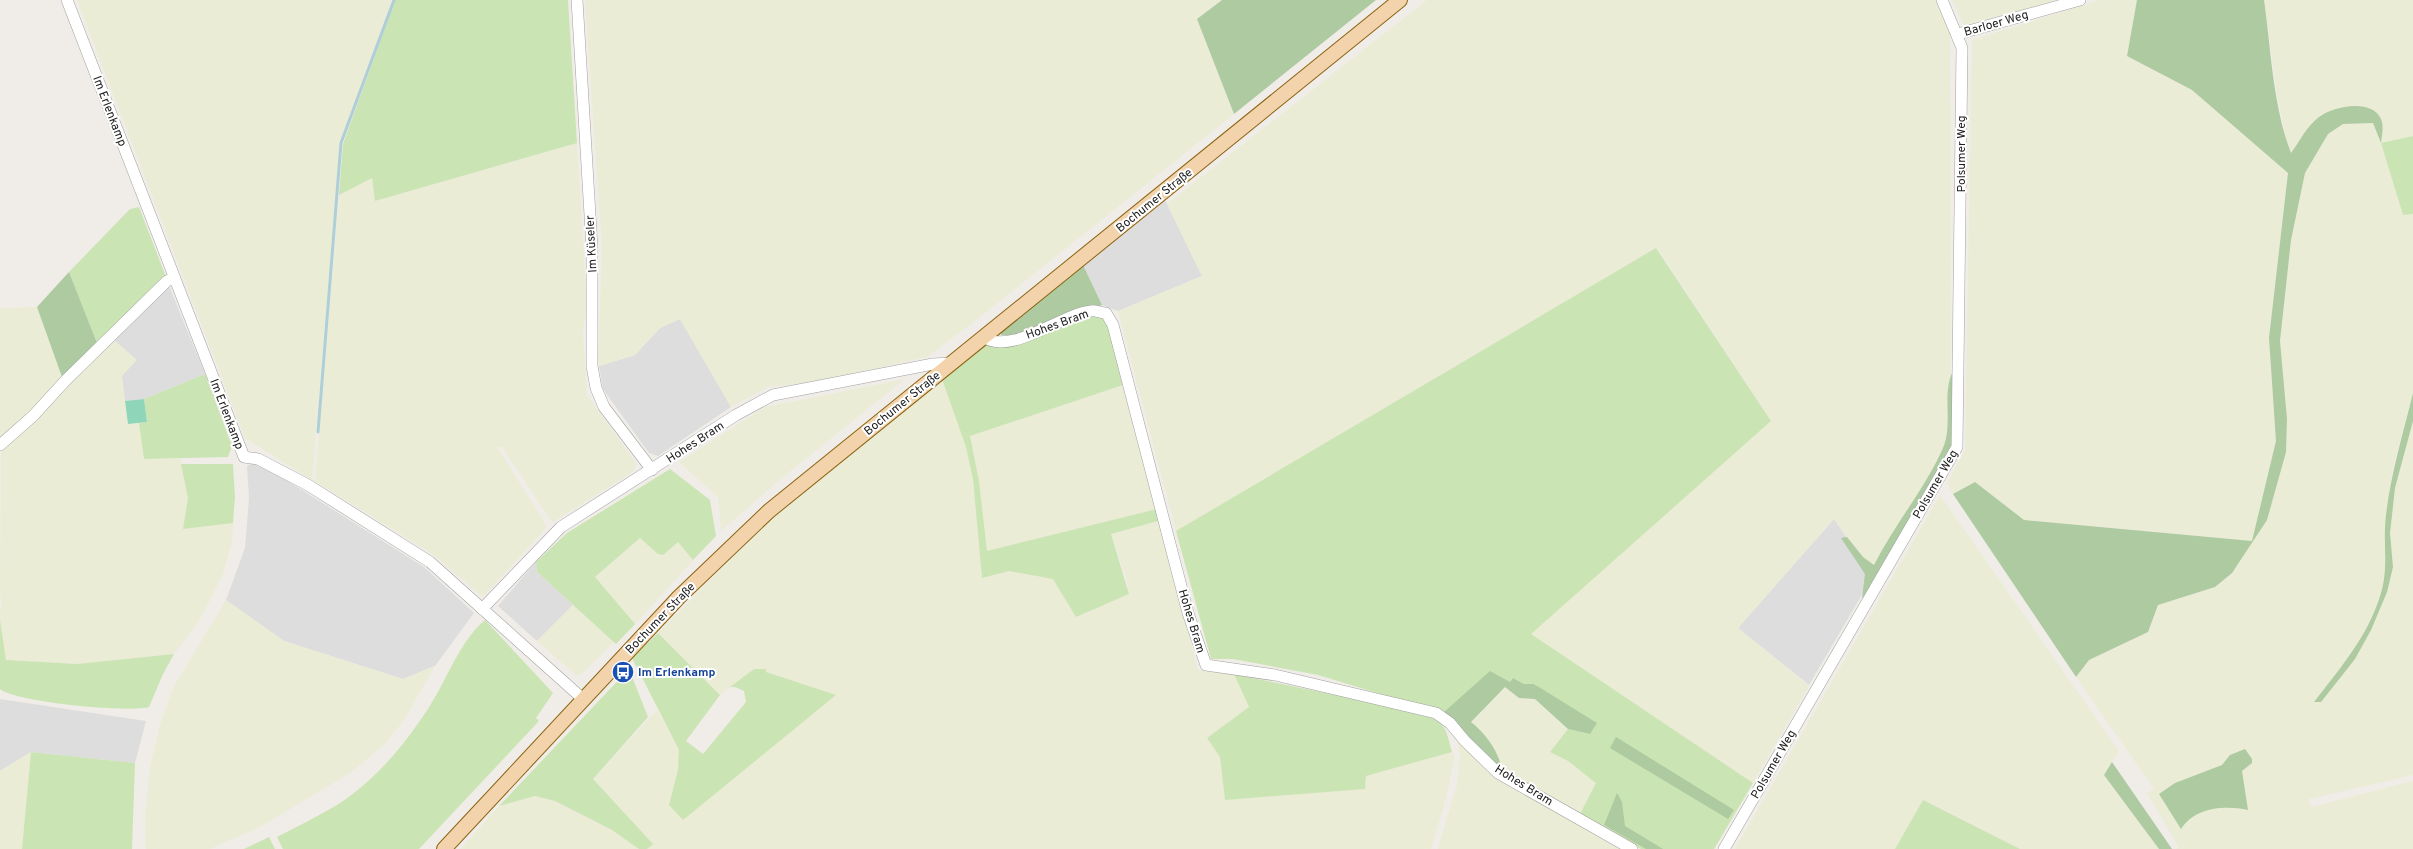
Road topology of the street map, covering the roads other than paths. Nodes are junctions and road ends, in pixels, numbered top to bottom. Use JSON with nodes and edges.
{"nodes":[{"id":1,"x":67,"y":0,"type":"edge"},
{"id":2,"x":577,"y":0,"type":"edge"},
{"id":3,"x":1400,"y":0,"type":"edge"},
{"id":4,"x":1942,"y":0,"type":"edge"},
{"id":5,"x":2080,"y":0,"type":"edge"},
{"id":6,"x":1958,"y":34,"type":"junction"},
{"id":7,"x":174,"y":278,"type":"junction"},
{"id":8,"x":983,"y":337,"type":"junction"},
{"id":9,"x":951,"y":363,"type":"junction"},
{"id":10,"x":0,"y":445,"type":"edge"},
{"id":11,"x":652,"y":470,"type":"junction"},
{"id":12,"x":482,"y":609,"type":"junction"},
{"id":13,"x":584,"y":699,"type":"junction"},
{"id":14,"x":444,"y":849,"type":"edge"},
{"id":15,"x":1632,"y":849,"type":"edge"},
{"id":16,"x":1724,"y":849,"type":"edge"}],
"edges":[{"from":1,"to":7,"type":"street","name":"Im Erlenkamp"},
{"from":2,"to":11,"type":"street","name":"Im Küseler"},
{"from":3,"to":8,"type":"main road","name":"Bochumer Straße"},
{"from":4,"to":6,"type":"street","name":"Polsumer Weg"},
{"from":5,"to":6,"type":"street","name":"Barloer Weg"},
{"from":6,"to":16,"type":"street","name":"Polsumer Weg"},
{"from":7,"to":10,"type":"street"},
{"from":7,"to":12,"type":"street","name":"Im Erlenkamp"},
{"from":8,"to":9,"type":"main road","name":"Bochumer Straße"},
{"from":8,"to":15,"type":"street","name":"Hohes Bram"},
{"from":9,"to":11,"type":"street","name":"Hohes Bram"},
{"from":9,"to":13,"type":"main road","name":"Bochumer Straße"},
{"from":11,"to":12,"type":"street","name":"Hohes Bram"},
{"from":12,"to":13,"type":"street","name":"Im Erlenkamp"},
{"from":13,"to":14,"type":"main road","name":"Bochumer Straße"}]}
